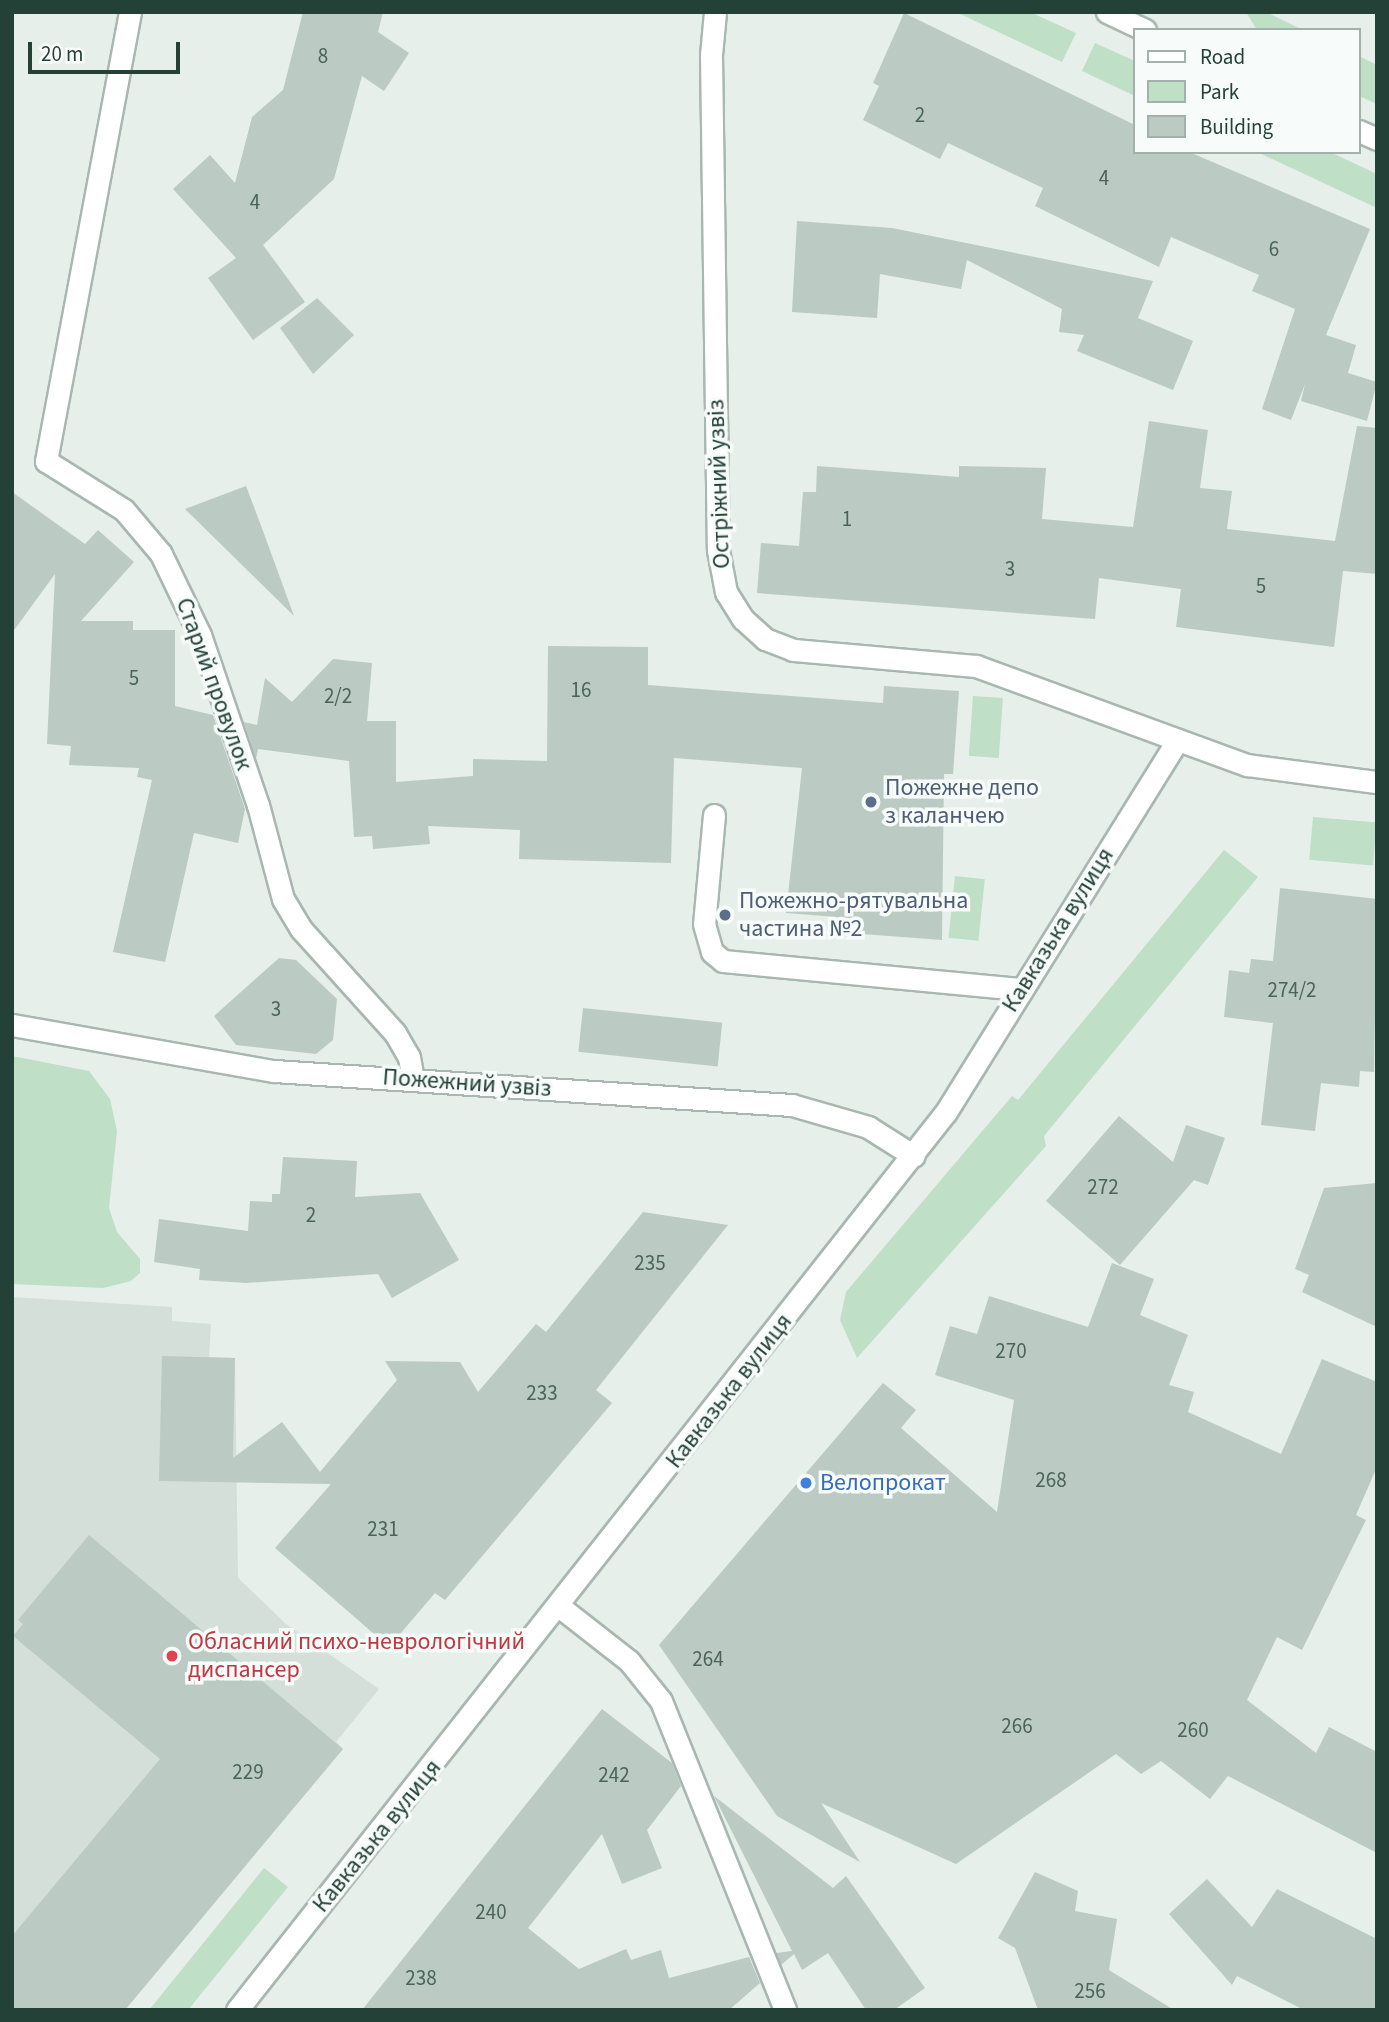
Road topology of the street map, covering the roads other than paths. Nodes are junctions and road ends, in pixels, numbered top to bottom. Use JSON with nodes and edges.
{"nodes":[{"id":1,"x":130,"y":12,"type":"edge"},
{"id":2,"x":715,"y":12,"type":"edge"},
{"id":3,"x":1107,"y":12,"type":"edge"},
{"id":4,"x":1141,"y":28,"type":"edge"},
{"id":5,"x":1361,"y":132,"type":"edge"},
{"id":6,"x":1377,"y":139,"type":"edge"},
{"id":7,"x":1177,"y":741,"type":"junction"},
{"id":8,"x":1377,"y":782,"type":"edge"},
{"id":9,"x":713,"y":815,"type":"dead end"},
{"id":10,"x":1020,"y":989,"type":"junction"},
{"id":11,"x":12,"y":1025,"type":"edge"},
{"id":12,"x":413,"y":1079,"type":"junction"},
{"id":13,"x":914,"y":1156,"type":"junction"},
{"id":14,"x":560,"y":1607,"type":"junction"},
{"id":15,"x":237,"y":2010,"type":"edge"},
{"id":16,"x":785,"y":2010,"type":"edge"}],
"edges":[{"from":1,"to":12,"type":"street","name":"Старий провулок"},
{"from":2,"to":7,"type":"street","name":"Остріжний узвіз"},
{"from":3,"to":4,"type":"street"},
{"from":5,"to":6,"type":"street"},
{"from":7,"to":8,"type":"street","name":"Остріжний узвіз"},
{"from":7,"to":10,"type":"street","name":"Кавказька вулиця"},
{"from":9,"to":10,"type":"street"},
{"from":10,"to":13,"type":"street","name":"Кавказька вулиця"},
{"from":11,"to":12,"type":"street","name":"Пожежний узвіз"},
{"from":12,"to":13,"type":"street","name":"Пожежний узвіз"},
{"from":13,"to":14,"type":"street","name":"Кавказька вулиця"},
{"from":14,"to":15,"type":"street","name":"Кавказька вулиця"},
{"from":14,"to":16,"type":"street"}]}
